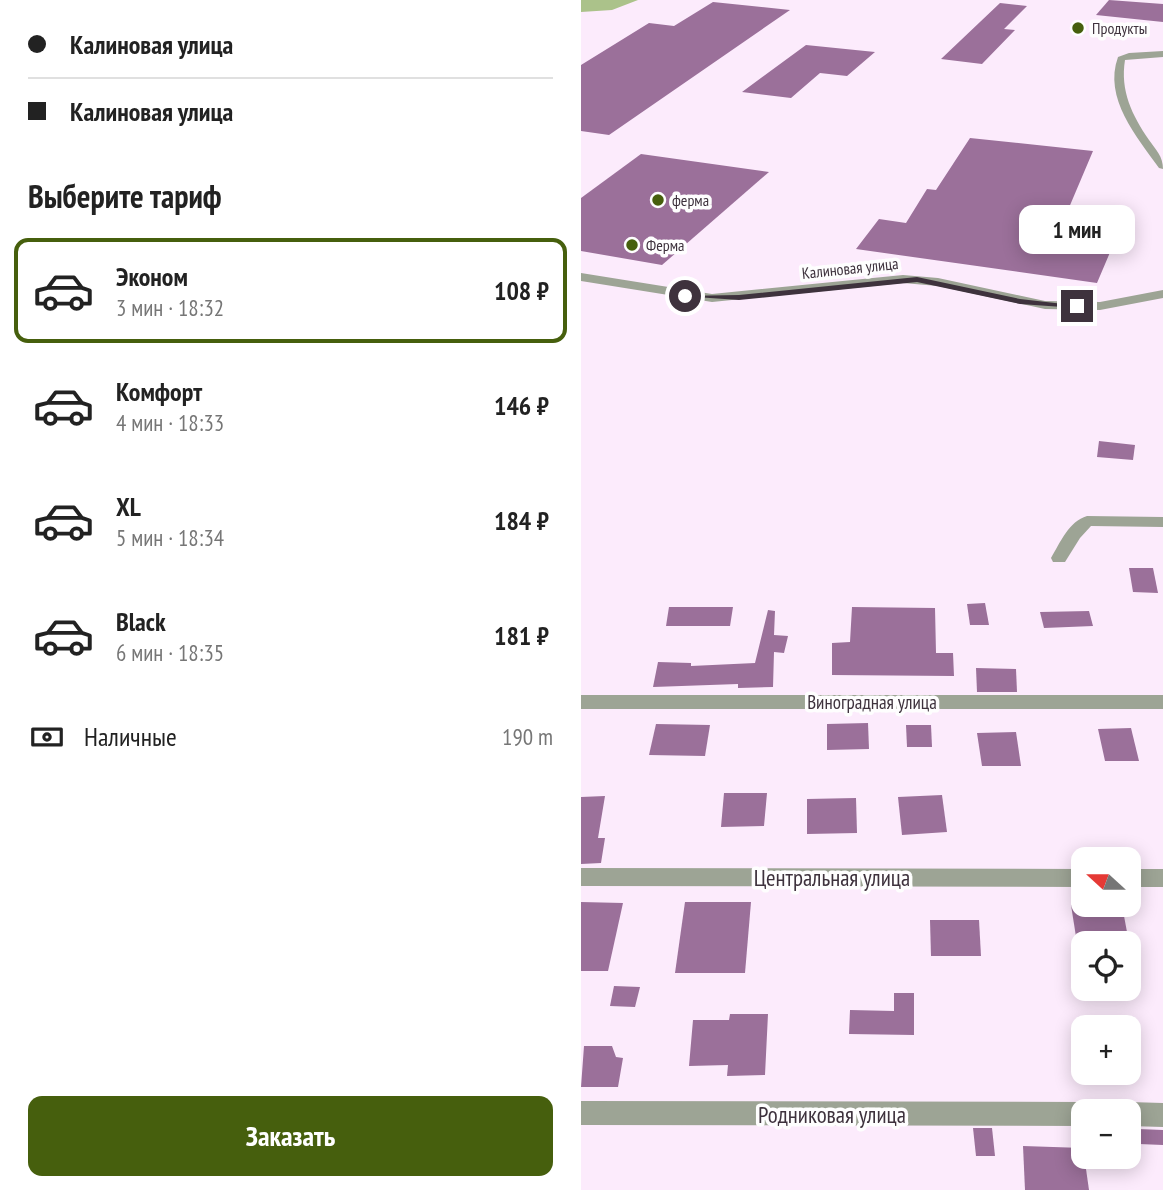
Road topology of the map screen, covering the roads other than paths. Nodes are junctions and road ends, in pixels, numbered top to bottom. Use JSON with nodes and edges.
{"nodes":[{"id":1,"x":1163,"y":54,"type":"edge"},
{"id":2,"x":1163,"y":166,"type":"edge"},
{"id":3,"x":581,"y":277,"type":"edge"},
{"id":4,"x":1163,"y":294,"type":"edge"},
{"id":5,"x":1163,"y":522,"type":"edge"},
{"id":6,"x":1059,"y":558,"type":"dead end"},
{"id":7,"x":581,"y":702,"type":"edge"},
{"id":8,"x":1163,"y":702,"type":"edge"},
{"id":9,"x":581,"y":877,"type":"edge"},
{"id":10,"x":1071,"y":878,"type":"edge"},
{"id":11,"x":1141,"y":878,"type":"edge"},
{"id":12,"x":1163,"y":878,"type":"edge"},
{"id":13,"x":581,"y":1113,"type":"edge"},
{"id":14,"x":1071,"y":1114,"type":"edge"},
{"id":15,"x":1141,"y":1114,"type":"edge"},
{"id":16,"x":1163,"y":1115,"type":"edge"}],
"edges":[{"from":1,"to":2,"type":"street"},
{"from":3,"to":4,"type":"street","name":"Калиновая улица"},
{"from":5,"to":6,"type":"street"},
{"from":7,"to":8,"type":"street","name":"Виноградная улица"},
{"from":9,"to":10,"type":"street","name":"Центральная улица"},
{"from":11,"to":12,"type":"street"},
{"from":13,"to":14,"type":"street","name":"Родниковая улица"},
{"from":15,"to":16,"type":"street"}]}
